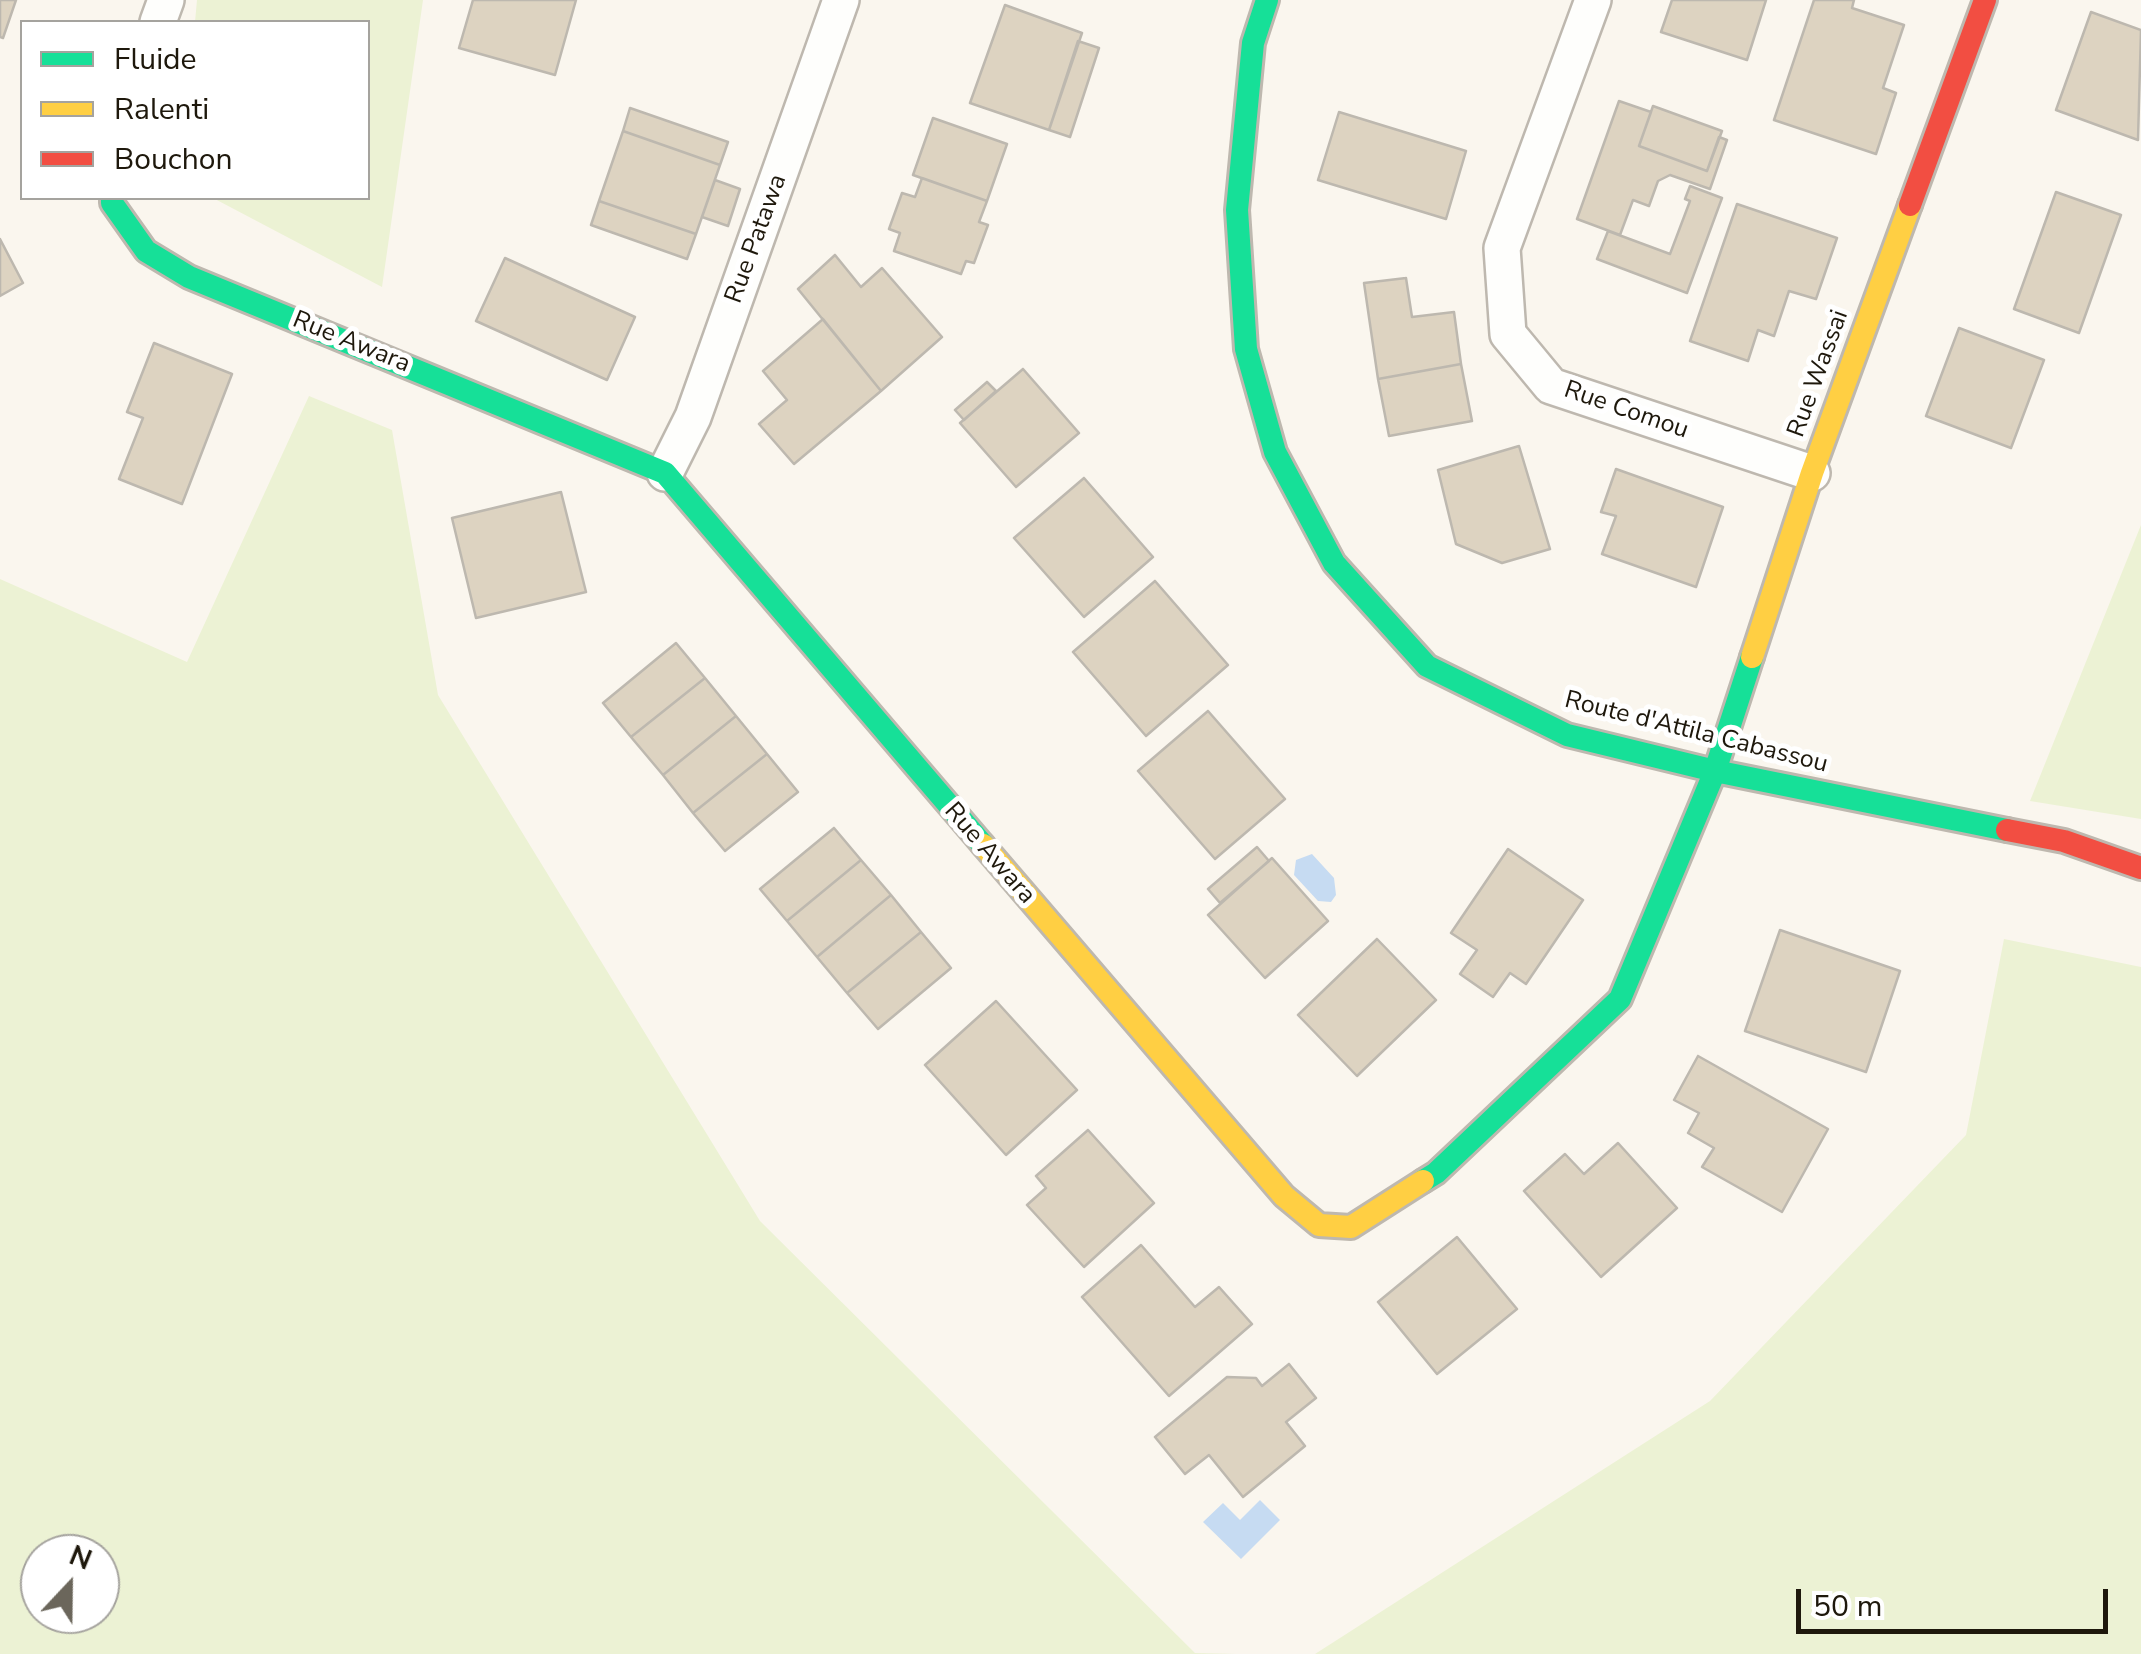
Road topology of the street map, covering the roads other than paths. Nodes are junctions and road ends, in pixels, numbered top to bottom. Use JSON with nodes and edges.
{"nodes":[{"id":1,"x":841,"y":0,"type":"edge"},
{"id":2,"x":1267,"y":0,"type":"edge"},
{"id":3,"x":1592,"y":0,"type":"edge"},
{"id":4,"x":1985,"y":0,"type":"edge"},
{"id":5,"x":112,"y":200,"type":"edge"},
{"id":6,"x":1812,"y":473,"type":"junction"},
{"id":7,"x":665,"y":474,"type":"junction"},
{"id":8,"x":1714,"y":771,"type":"junction"},
{"id":9,"x":2141,"y":868,"type":"edge"}],
"edges":[{"from":1,"to":7,"type":"street","name":"Rue Patawa"},
{"from":2,"to":8,"type":"street","name":"Route d'Attila Cabassou"},
{"from":3,"to":6,"type":"street","name":"Rue Comou"},
{"from":4,"to":6,"type":"street","name":"Rue Wassai"},
{"from":5,"to":7,"type":"street","name":"Rue Awara"},
{"from":6,"to":8,"type":"street","name":"Rue Wassai"},
{"from":7,"to":8,"type":"street","name":"Rue Awara"},
{"from":8,"to":9,"type":"street","name":"Route d'Attila Cabassou"}]}
